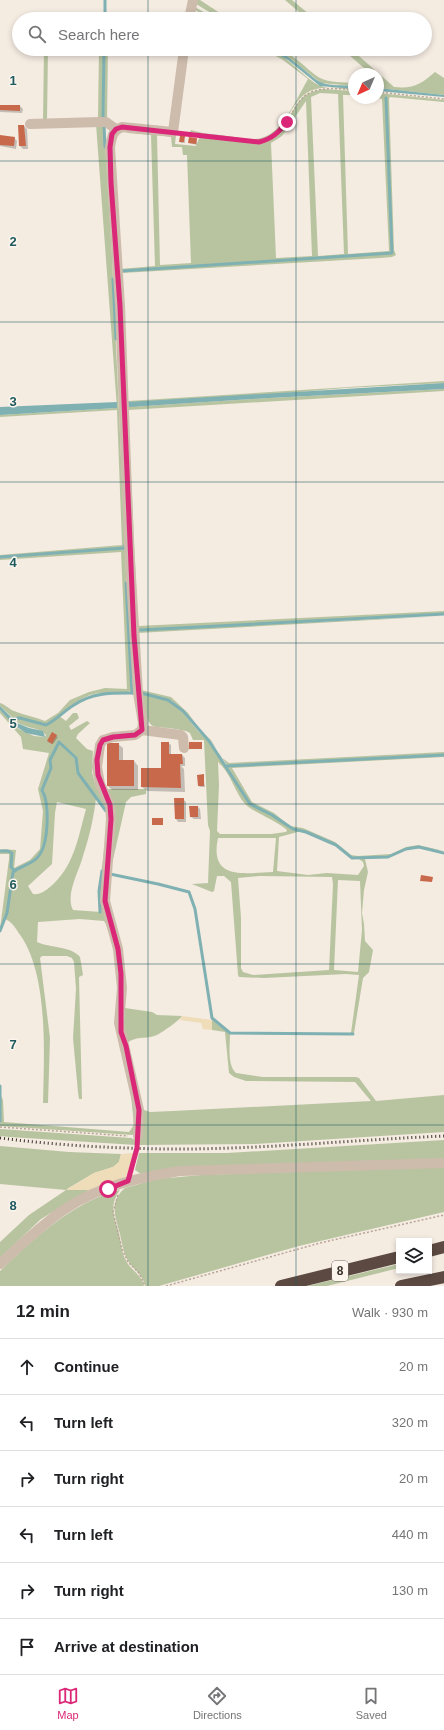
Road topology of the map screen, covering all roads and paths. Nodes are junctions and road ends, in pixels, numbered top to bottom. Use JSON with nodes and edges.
{"nodes":[{"id":1,"x":193,"y":0,"type":"edge"},
{"id":2,"x":190,"y":12,"type":"edge"},
{"id":3,"x":183,"y":56,"type":"edge"},
{"id":4,"x":348,"y":90,"type":"edge"},
{"id":5,"x":384,"y":93,"type":"edge"},
{"id":6,"x":444,"y":99,"type":"edge"},
{"id":7,"x":30,"y":124,"type":"dead end"},
{"id":8,"x":116,"y":129,"type":"junction"},
{"id":9,"x":173,"y":132,"type":"junction"},
{"id":10,"x":142,"y":730,"type":"junction"},
{"id":11,"x":184,"y":748,"type":"dead end"},
{"id":12,"x":0,"y":1127,"type":"edge"},
{"id":13,"x":138,"y":1136,"type":"junction"},
{"id":14,"x":444,"y":1163,"type":"edge"},
{"id":15,"x":128,"y":1181,"type":"junction"},
{"id":16,"x":444,"y":1215,"type":"edge"},
{"id":17,"x":444,"y":1247,"type":"edge"},
{"id":18,"x":432,"y":1249,"type":"edge"},
{"id":19,"x":396,"y":1258,"type":"edge"},
{"id":20,"x":0,"y":1264,"type":"edge"},
{"id":21,"x":444,"y":1277,"type":"edge"},
{"id":22,"x":145,"y":1286,"type":"edge"},
{"id":23,"x":166,"y":1286,"type":"edge"},
{"id":24,"x":281,"y":1286,"type":"edge"},
{"id":25,"x":401,"y":1286,"type":"edge"}],
"edges":[{"from":1,"to":2,"type":"street"},
{"from":3,"to":9,"type":"street"},
{"from":4,"to":9,"type":"path"},
{"from":5,"to":6,"type":"path"},
{"from":7,"to":8,"type":"street"},
{"from":8,"to":9,"type":"street"},
{"from":8,"to":10,"type":"street"},
{"from":10,"to":11,"type":"street"},
{"from":10,"to":13,"type":"street"},
{"from":12,"to":13,"type":"path"},
{"from":13,"to":15,"type":"path"},
{"from":14,"to":15,"type":"street"},
{"from":15,"to":20,"type":"street"},
{"from":15,"to":22,"type":"path"},
{"from":16,"to":23,"type":"path"},
{"from":17,"to":18,"type":"highway"},
{"from":19,"to":24,"type":"highway","number":"8"},
{"from":21,"to":25,"type":"highway"}]}
